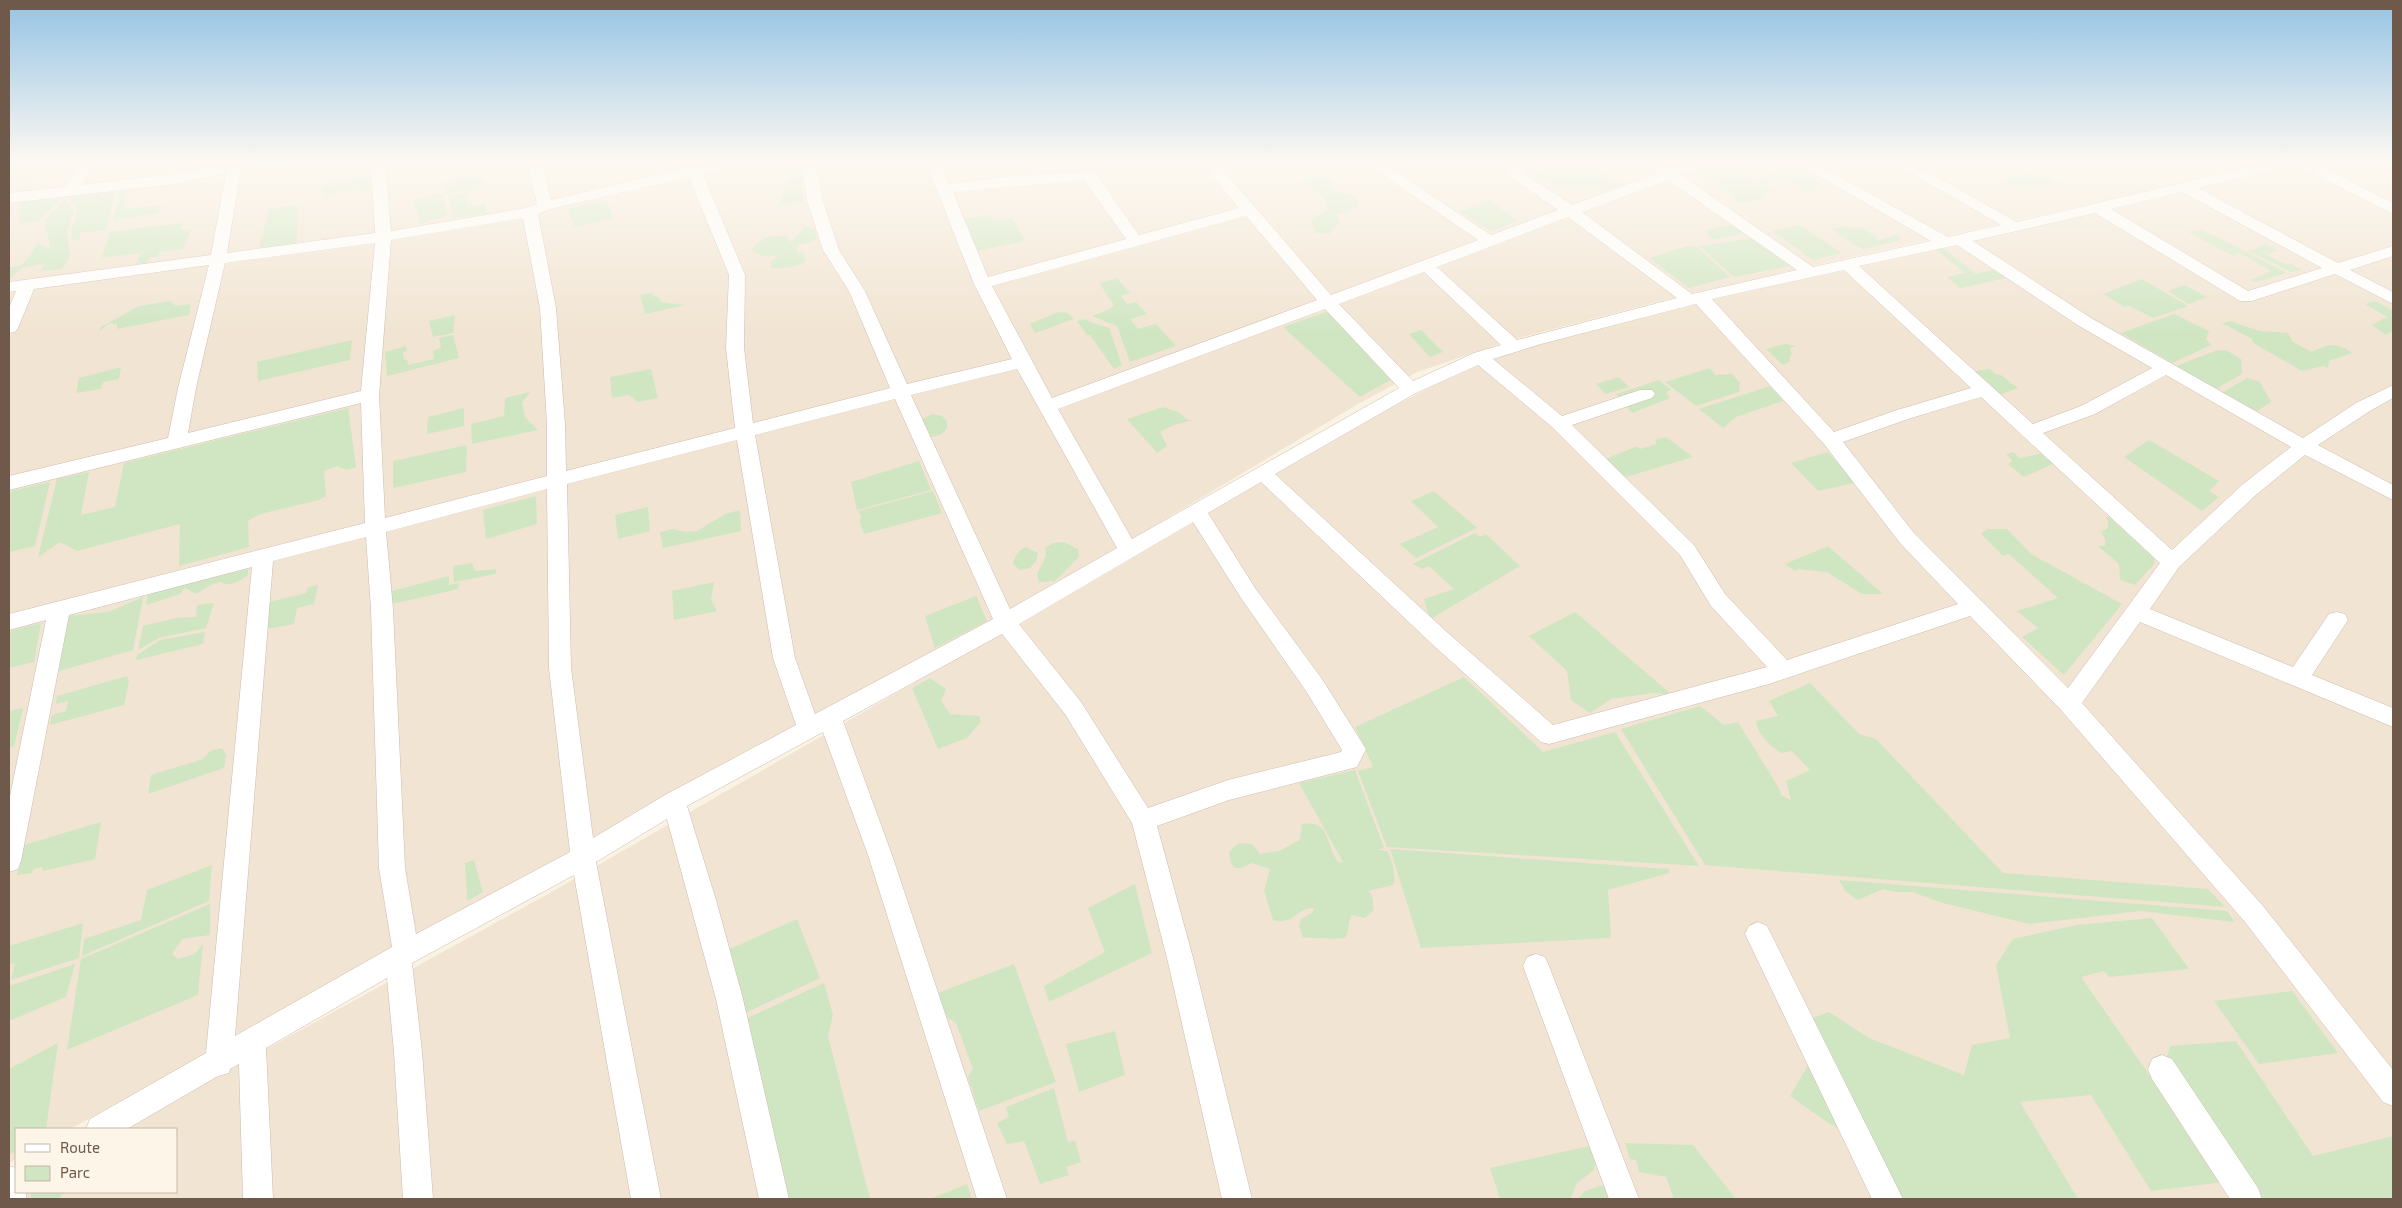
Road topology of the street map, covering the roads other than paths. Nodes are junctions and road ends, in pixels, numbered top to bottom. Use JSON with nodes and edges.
{"nodes":[{"id":1,"x":225,"y":219,"type":"edge"},
{"id":2,"x":382,"y":219,"type":"edge"},
{"id":3,"x":481,"y":219,"type":"edge"},
{"id":4,"x":539,"y":219,"type":"edge"},
{"id":5,"x":714,"y":219,"type":"edge"},
{"id":6,"x":821,"y":219,"type":"edge"},
{"id":7,"x":955,"y":219,"type":"edge"},
{"id":8,"x":1120,"y":219,"type":"edge"},
{"id":9,"x":1216,"y":219,"type":"edge"},
{"id":10,"x":1257,"y":219,"type":"edge"},
{"id":11,"x":1456,"y":219,"type":"edge"},
{"id":12,"x":1548,"y":219,"type":"edge"},
{"id":13,"x":1582,"y":219,"type":"edge"},
{"id":14,"x":1735,"y":219,"type":"edge"},
{"id":15,"x":1911,"y":219,"type":"edge"},
{"id":16,"x":2001,"y":219,"type":"edge"},
{"id":17,"x":2046,"y":219,"type":"edge"},
{"id":18,"x":2117,"y":219,"type":"edge"},
{"id":19,"x":2245,"y":219,"type":"edge"},
{"id":20,"x":2015,"y":227,"type":"junction"},
{"id":21,"x":383,"y":237,"type":"junction"},
{"id":22,"x":1952,"y":241,"type":"junction"},
{"id":23,"x":1136,"y":242,"type":"junction"},
{"id":24,"x":1490,"y":242,"type":"junction"},
{"id":25,"x":2393,"y":252,"type":"edge"},
{"id":26,"x":218,"y":260,"type":"junction"},
{"id":27,"x":1425,"y":264,"type":"junction"},
{"id":28,"x":1847,"y":264,"type":"junction"},
{"id":29,"x":2336,"y":269,"type":"junction"},
{"id":30,"x":1810,"y":272,"type":"junction"},
{"id":31,"x":982,"y":284,"type":"junction"},
{"id":32,"x":27,"y":285,"type":"junction"},
{"id":33,"x":9,"y":288,"type":"edge"},
{"id":34,"x":1695,"y":298,"type":"junction"},
{"id":35,"x":2393,"y":299,"type":"edge"},
{"id":36,"x":1327,"y":301,"type":"junction"},
{"id":37,"x":9,"y":328,"type":"edge"},
{"id":38,"x":1514,"y":347,"type":"junction"},
{"id":39,"x":1480,"y":357,"type":"junction"},
{"id":40,"x":1022,"y":362,"type":"junction"},
{"id":41,"x":2167,"y":367,"type":"junction"},
{"id":42,"x":1410,"y":389,"type":"junction"},
{"id":43,"x":1984,"y":390,"type":"junction"},
{"id":44,"x":902,"y":391,"type":"junction"},
{"id":45,"x":2393,"y":391,"type":"edge"},
{"id":46,"x":1646,"y":394,"type":"dead end"},
{"id":47,"x":370,"y":395,"type":"junction"},
{"id":48,"x":1049,"y":406,"type":"junction"},
{"id":49,"x":1559,"y":423,"type":"junction"},
{"id":50,"x":745,"y":432,"type":"junction"},
{"id":51,"x":2029,"y":432,"type":"junction"},
{"id":52,"x":1831,"y":440,"type":"junction"},
{"id":53,"x":177,"y":442,"type":"junction"},
{"id":54,"x":2304,"y":446,"type":"junction"},
{"id":55,"x":1264,"y":474,"type":"junction"},
{"id":56,"x":556,"y":480,"type":"junction"},
{"id":57,"x":9,"y":483,"type":"edge"},
{"id":58,"x":2393,"y":493,"type":"edge"},
{"id":59,"x":1196,"y":510,"type":"junction"},
{"id":60,"x":375,"y":527,"type":"junction"},
{"id":61,"x":1128,"y":549,"type":"junction"},
{"id":62,"x":263,"y":556,"type":"junction"},
{"id":63,"x":2172,"y":562,"type":"junction"},
{"id":64,"x":1972,"y":607,"type":"junction"},
{"id":65,"x":59,"y":609,"type":"junction"},
{"id":66,"x":2136,"y":612,"type":"junction"},
{"id":67,"x":2337,"y":620,"type":"dead end"},
{"id":68,"x":9,"y":622,"type":"edge"},
{"id":69,"x":1005,"y":622,"type":"junction"},
{"id":70,"x":1783,"y":670,"type":"junction"},
{"id":71,"x":2298,"y":678,"type":"junction"},
{"id":72,"x":2068,"y":704,"type":"junction"},
{"id":73,"x":2393,"y":718,"type":"edge"},
{"id":74,"x":819,"y":724,"type":"junction"},
{"id":75,"x":674,"y":802,"type":"junction"},
{"id":76,"x":1143,"y":820,"type":"junction"},
{"id":77,"x":583,"y":857,"type":"junction"},
{"id":78,"x":9,"y":861,"type":"edge"},
{"id":79,"x":1758,"y":934,"type":"dead end"},
{"id":80,"x":402,"y":955,"type":"junction"},
{"id":81,"x":1536,"y":966,"type":"dead end"},
{"id":82,"x":252,"y":1043,"type":"junction"},
{"id":83,"x":219,"y":1062,"type":"junction"},
{"id":84,"x":2162,"y":1069,"type":"dead end"},
{"id":85,"x":2393,"y":1092,"type":"edge"},
{"id":86,"x":102,"y":1128,"type":"edge"},
{"id":87,"x":258,"y":1199,"type":"edge"},
{"id":88,"x":418,"y":1199,"type":"edge"},
{"id":89,"x":646,"y":1199,"type":"edge"},
{"id":90,"x":774,"y":1199,"type":"edge"},
{"id":91,"x":992,"y":1199,"type":"edge"},
{"id":92,"x":1236,"y":1199,"type":"edge"},
{"id":93,"x":1624,"y":1199,"type":"edge"},
{"id":94,"x":1888,"y":1199,"type":"edge"},
{"id":95,"x":2247,"y":1199,"type":"edge"}],
"edges":[{"from":1,"to":26,"type":"street"},
{"from":2,"to":21,"type":"street"},
{"from":3,"to":21,"type":"street"},
{"from":4,"to":56,"type":"street"},
{"from":5,"to":50,"type":"street"},
{"from":6,"to":44,"type":"street"},
{"from":7,"to":31,"type":"street"},
{"from":8,"to":23,"type":"street"},
{"from":9,"to":23,"type":"street"},
{"from":10,"to":36,"type":"street"},
{"from":11,"to":24,"type":"street"},
{"from":12,"to":24,"type":"street"},
{"from":13,"to":34,"type":"street"},
{"from":14,"to":30,"type":"street"},
{"from":15,"to":22,"type":"street"},
{"from":16,"to":20,"type":"street"},
{"from":17,"to":20,"type":"street"},
{"from":18,"to":29,"type":"street"},
{"from":19,"to":29,"type":"street"},
{"from":20,"to":22,"type":"street"},
{"from":21,"to":26,"type":"street"},
{"from":21,"to":47,"type":"street"},
{"from":22,"to":28,"type":"street"},
{"from":22,"to":41,"type":"street"},
{"from":23,"to":31,"type":"street"},
{"from":24,"to":27,"type":"street"},
{"from":25,"to":29,"type":"street"},
{"from":26,"to":32,"type":"street"},
{"from":26,"to":53,"type":"street"},
{"from":27,"to":36,"type":"street"},
{"from":27,"to":38,"type":"street"},
{"from":28,"to":30,"type":"street"},
{"from":28,"to":43,"type":"street"},
{"from":29,"to":35,"type":"street"},
{"from":30,"to":34,"type":"street"},
{"from":31,"to":40,"type":"street"},
{"from":32,"to":33,"type":"street"},
{"from":32,"to":37,"type":"street"},
{"from":34,"to":38,"type":"street"},
{"from":34,"to":52,"type":"street"},
{"from":36,"to":42,"type":"street"},
{"from":36,"to":48,"type":"street"},
{"from":38,"to":39,"type":"street"},
{"from":39,"to":42,"type":"street"},
{"from":39,"to":49,"type":"street"},
{"from":40,"to":44,"type":"street"},
{"from":40,"to":48,"type":"street"},
{"from":41,"to":51,"type":"street"},
{"from":41,"to":54,"type":"street"},
{"from":42,"to":55,"type":"street"},
{"from":43,"to":51,"type":"street"},
{"from":43,"to":52,"type":"street"},
{"from":44,"to":50,"type":"street"},
{"from":44,"to":69,"type":"street"},
{"from":45,"to":54,"type":"street"},
{"from":46,"to":49,"type":"street"},
{"from":47,"to":53,"type":"street"},
{"from":47,"to":60,"type":"street"},
{"from":48,"to":61,"type":"street"},
{"from":49,"to":70,"type":"street"},
{"from":50,"to":56,"type":"street"},
{"from":50,"to":74,"type":"street"},
{"from":51,"to":63,"type":"street"},
{"from":52,"to":64,"type":"street"},
{"from":53,"to":57,"type":"street"},
{"from":54,"to":58,"type":"street"},
{"from":54,"to":63,"type":"street"},
{"from":55,"to":59,"type":"street"},
{"from":55,"to":70,"type":"street"},
{"from":56,"to":60,"type":"street"},
{"from":56,"to":77,"type":"street"},
{"from":59,"to":61,"type":"street"},
{"from":59,"to":76,"type":"street"},
{"from":60,"to":62,"type":"street"},
{"from":60,"to":80,"type":"street"},
{"from":61,"to":69,"type":"street"},
{"from":62,"to":65,"type":"street"},
{"from":62,"to":83,"type":"street"},
{"from":63,"to":66,"type":"street"},
{"from":64,"to":70,"type":"street"},
{"from":64,"to":72,"type":"street"},
{"from":65,"to":68,"type":"street"},
{"from":65,"to":78,"type":"street"},
{"from":66,"to":71,"type":"street"},
{"from":66,"to":72,"type":"street"},
{"from":67,"to":71,"type":"street"},
{"from":69,"to":74,"type":"street"},
{"from":69,"to":76,"type":"street"},
{"from":71,"to":73,"type":"street"},
{"from":72,"to":85,"type":"street"},
{"from":74,"to":75,"type":"street"},
{"from":74,"to":91,"type":"street"},
{"from":75,"to":77,"type":"street"},
{"from":75,"to":90,"type":"street"},
{"from":76,"to":92,"type":"street"},
{"from":77,"to":80,"type":"street"},
{"from":77,"to":89,"type":"street"},
{"from":79,"to":94,"type":"street"},
{"from":80,"to":82,"type":"street"},
{"from":80,"to":88,"type":"street"},
{"from":81,"to":93,"type":"street"},
{"from":82,"to":83,"type":"street"},
{"from":82,"to":87,"type":"street"},
{"from":83,"to":86,"type":"street"},
{"from":84,"to":95,"type":"street"}]}
